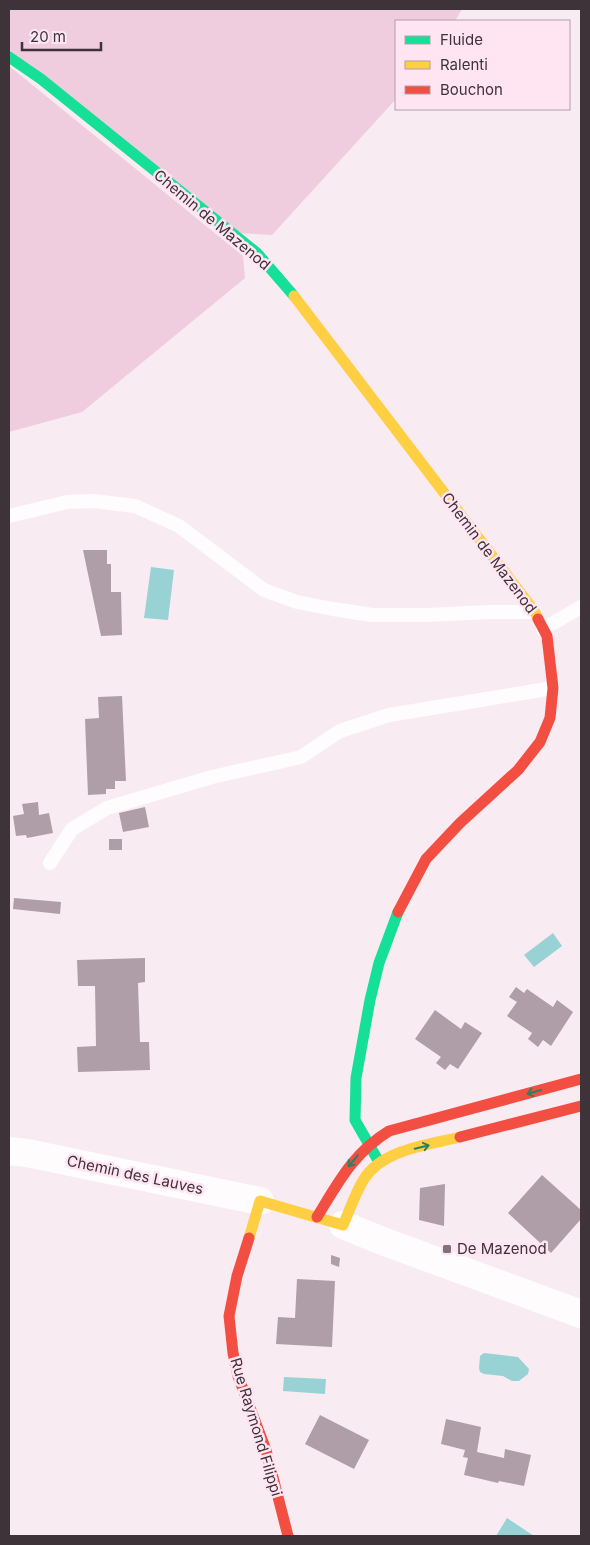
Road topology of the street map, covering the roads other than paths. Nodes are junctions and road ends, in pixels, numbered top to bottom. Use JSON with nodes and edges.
{"nodes":[{"id":1,"x":9,"y":57,"type":"edge"},
{"id":2,"x":9,"y":516,"type":"edge"},
{"id":3,"x":581,"y":607,"type":"edge"},
{"id":4,"x":535,"y":612,"type":"junction"},
{"id":5,"x":543,"y":629,"type":"junction"},
{"id":6,"x":553,"y":688,"type":"junction"},
{"id":7,"x":50,"y":863,"type":"dead end"},
{"id":8,"x":581,"y":1079,"type":"edge"},
{"id":9,"x":581,"y":1106,"type":"edge"},
{"id":10,"x":367,"y":1145,"type":"junction"},
{"id":11,"x":9,"y":1151,"type":"edge"},
{"id":12,"x":379,"y":1162,"type":"junction"},
{"id":13,"x":260,"y":1201,"type":"junction"},
{"id":14,"x":317,"y":1217,"type":"junction"},
{"id":15,"x":343,"y":1224,"type":"junction"},
{"id":16,"x":581,"y":1314,"type":"edge"},
{"id":17,"x":288,"y":1536,"type":"edge"}],
"edges":[{"from":1,"to":4,"type":"street","name":"Chemin de Mazenod"},
{"from":2,"to":4,"type":"lane"},
{"from":3,"to":5,"type":"lane"},
{"from":4,"to":5,"type":"street","name":"Chemin de Mazenod"},
{"from":5,"to":6,"type":"street","name":"Chemin de Mazenod"},
{"from":6,"to":7,"type":"lane"},
{"from":6,"to":10,"type":"street","name":"Chemin de Mazenod"},
{"from":8,"to":10,"type":"street","one_way":true},
{"from":12,"to":9,"type":"street","one_way":true},
{"from":10,"to":12,"type":"street","name":"Chemin de Mazenod"},
{"from":10,"to":14,"type":"street","one_way":true},
{"from":11,"to":13,"type":"street","name":"Chemin des Lauves"},
{"from":12,"to":15,"type":"street"},
{"from":13,"to":14,"type":"street"},
{"from":13,"to":17,"type":"street","name":"Rue Raymond Filippi"},
{"from":14,"to":15,"type":"street"},
{"from":15,"to":16,"type":"street"}]}
